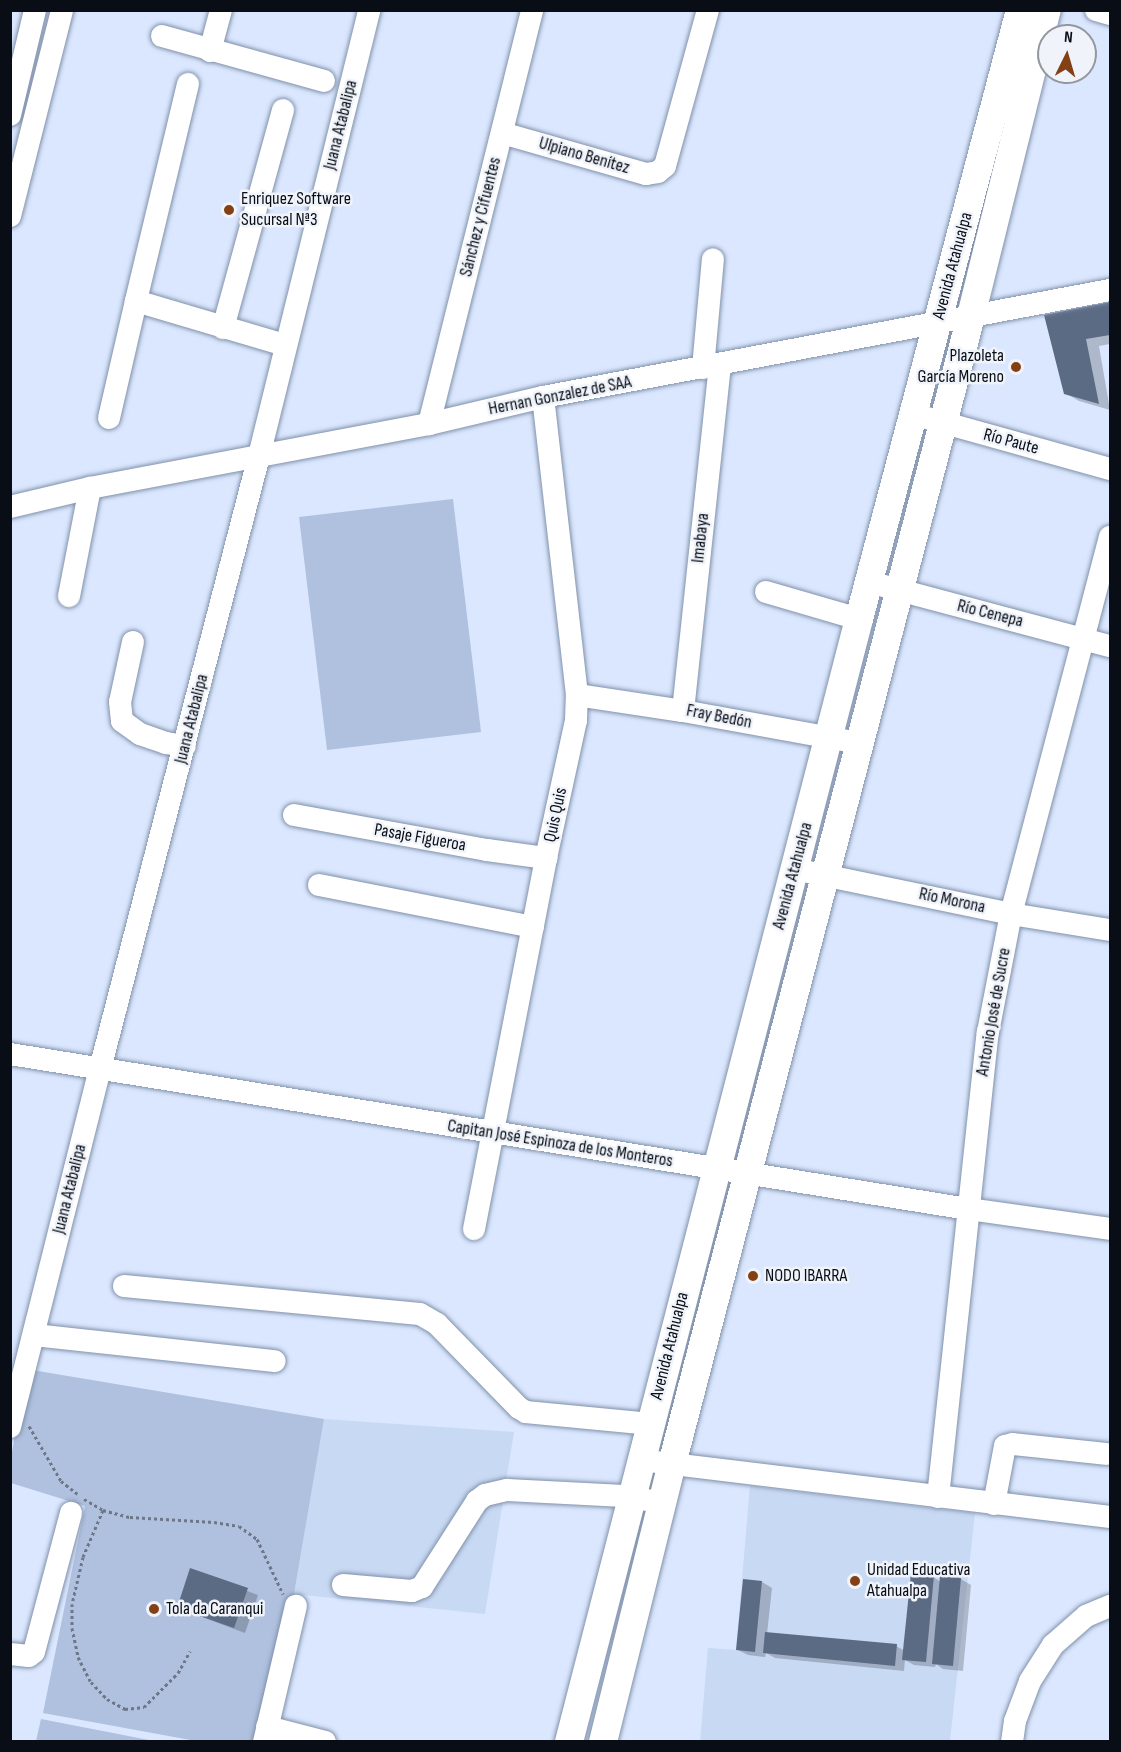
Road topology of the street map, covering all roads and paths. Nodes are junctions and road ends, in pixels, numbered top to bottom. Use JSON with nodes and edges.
{"nodes":[{"id":1,"x":35,"y":10,"type":"edge"},
{"id":2,"x":62,"y":10,"type":"edge"},
{"id":3,"x":220,"y":10,"type":"edge"},
{"id":4,"x":369,"y":10,"type":"edge"},
{"id":5,"x":532,"y":10,"type":"edge"},
{"id":6,"x":708,"y":10,"type":"edge"},
{"id":7,"x":1020,"y":10,"type":"edge"},
{"id":8,"x":1047,"y":10,"type":"edge"},
{"id":9,"x":1096,"y":10,"type":"edge"},
{"id":10,"x":1110,"y":15,"type":"edge"},
{"id":11,"x":162,"y":36,"type":"dead end"},
{"id":12,"x":210,"y":51,"type":"junction"},
{"id":13,"x":324,"y":81,"type":"dead end"},
{"id":14,"x":188,"y":84,"type":"dead end"},
{"id":15,"x":282,"y":110,"type":"dead end"},
{"id":16,"x":10,"y":115,"type":"edge"},
{"id":17,"x":502,"y":134,"type":"junction"},
{"id":18,"x":10,"y":216,"type":"edge"},
{"id":19,"x":713,"y":259,"type":"dead end"},
{"id":20,"x":1110,"y":290,"type":"edge"},
{"id":21,"x":136,"y":301,"type":"junction"},
{"id":22,"x":971,"y":316,"type":"junction"},
{"id":23,"x":939,"y":322,"type":"junction"},
{"id":24,"x":224,"y":328,"type":"junction"},
{"id":25,"x":285,"y":345,"type":"junction"},
{"id":26,"x":712,"y":366,"type":"junction"},
{"id":27,"x":543,"y":397,"type":"junction"},
{"id":28,"x":913,"y":414,"type":"junction"},
{"id":29,"x":109,"y":417,"type":"dead end"},
{"id":30,"x":941,"y":423,"type":"junction"},
{"id":31,"x":429,"y":424,"type":"junction"},
{"id":32,"x":259,"y":456,"type":"junction"},
{"id":33,"x":1110,"y":469,"type":"edge"},
{"id":34,"x":90,"y":488,"type":"junction"},
{"id":35,"x":10,"y":507,"type":"edge"},
{"id":36,"x":1110,"y":537,"type":"edge"},
{"id":37,"x":869,"y":582,"type":"junction"},
{"id":38,"x":898,"y":590,"type":"junction"},
{"id":39,"x":766,"y":592,"type":"dead end"},
{"id":40,"x":69,"y":596,"type":"dead end"},
{"id":41,"x":859,"y":619,"type":"junction"},
{"id":42,"x":1082,"y":638,"type":"junction"},
{"id":43,"x":134,"y":642,"type":"dead end"},
{"id":44,"x":1110,"y":646,"type":"edge"},
{"id":45,"x":578,"y":695,"type":"junction"},
{"id":46,"x":683,"y":711,"type":"junction"},
{"id":47,"x":829,"y":738,"type":"junction"},
{"id":48,"x":859,"y":743,"type":"junction"},
{"id":49,"x":185,"y":746,"type":"junction"},
{"id":50,"x":294,"y":815,"type":"dead end"},
{"id":51,"x":546,"y":858,"type":"junction"},
{"id":52,"x":794,"y":869,"type":"junction"},
{"id":53,"x":825,"y":874,"type":"junction"},
{"id":54,"x":318,"y":885,"type":"dead end"},
{"id":55,"x":1011,"y":914,"type":"junction"},
{"id":56,"x":533,"y":927,"type":"junction"},
{"id":57,"x":1110,"y":930,"type":"edge"},
{"id":58,"x":10,"y":1054,"type":"edge"},
{"id":59,"x":100,"y":1069,"type":"junction"},
{"id":60,"x":493,"y":1133,"type":"junction"},
{"id":61,"x":716,"y":1169,"type":"junction"},
{"id":62,"x":749,"y":1174,"type":"junction"},
{"id":63,"x":968,"y":1209,"type":"junction"},
{"id":64,"x":474,"y":1228,"type":"dead end"},
{"id":65,"x":1110,"y":1229,"type":"edge"},
{"id":66,"x":124,"y":1286,"type":"dead end"},
{"id":67,"x":34,"y":1335,"type":"junction"},
{"id":68,"x":275,"y":1361,"type":"dead end"},
{"id":69,"x":16,"y":1403,"type":"junction"},
{"id":70,"x":650,"y":1424,"type":"junction"},
{"id":71,"x":10,"y":1427,"type":"edge"},
{"id":72,"x":1106,"y":1454,"type":"dead end"},
{"id":73,"x":641,"y":1460,"type":"junction"},
{"id":74,"x":672,"y":1464,"type":"junction"},
{"id":75,"x":633,"y":1497,"type":"junction"},
{"id":76,"x":938,"y":1497,"type":"junction"},
{"id":77,"x":662,"y":1503,"type":"junction"},
{"id":78,"x":994,"y":1504,"type":"junction"},
{"id":79,"x":103,"y":1510,"type":"junction"},
{"id":80,"x":71,"y":1513,"type":"dead end"},
{"id":81,"x":1110,"y":1517,"type":"edge"},
{"id":82,"x":343,"y":1585,"type":"dead end"},
{"id":83,"x":1110,"y":1606,"type":"edge"},
{"id":84,"x":295,"y":1611,"type":"joint"},
{"id":85,"x":190,"y":1651,"type":"dead end"},
{"id":86,"x":10,"y":1654,"type":"edge"},
{"id":87,"x":266,"y":1734,"type":"edge"},
{"id":88,"x":325,"y":1742,"type":"edge"},
{"id":89,"x":569,"y":1742,"type":"edge"},
{"id":90,"x":603,"y":1742,"type":"edge"},
{"id":91,"x":1012,"y":1742,"type":"edge"}],
"edges":[{"from":1,"to":16,"type":"street"},
{"from":2,"to":18,"type":"street"},
{"from":3,"to":12,"type":"street"},
{"from":4,"to":25,"type":"street","name":"Juana Atabalipa"},
{"from":5,"to":17,"type":"street","name":"Sánchez y Cifuentes"},
{"from":6,"to":17,"type":"street","name":"Ulpiano Benítez"},
{"from":7,"to":23,"type":"main road","name":"Avenida Atahualpa"},
{"from":8,"to":22,"type":"main road","name":"Avenida Atahualpa"},
{"from":9,"to":10,"type":"street"},
{"from":11,"to":12,"type":"street"},
{"from":12,"to":13,"type":"street"},
{"from":14,"to":21,"type":"street"},
{"from":15,"to":24,"type":"street"},
{"from":17,"to":31,"type":"street","name":"Sánchez y Cifuentes"},
{"from":19,"to":26,"type":"street","name":"Imabaya"},
{"from":20,"to":22,"type":"street","name":"Hernan Gonzalez de SAA"},
{"from":21,"to":24,"type":"street"},
{"from":21,"to":29,"type":"street"},
{"from":22,"to":23,"type":"street","name":"Hernan Gonzalez de SAA"},
{"from":22,"to":30,"type":"main road","name":"Avenida Atahualpa"},
{"from":23,"to":26,"type":"street","name":"Hernan Gonzalez de SAA"},
{"from":23,"to":28,"type":"main road","name":"Avenida Atahualpa"},
{"from":24,"to":25,"type":"street"},
{"from":25,"to":32,"type":"street","name":"Juana Atabalipa"},
{"from":26,"to":27,"type":"street","name":"Hernan Gonzalez de SAA"},
{"from":26,"to":46,"type":"street","name":"Imabaya"},
{"from":27,"to":31,"type":"street","name":"Hernan Gonzalez de SAA"},
{"from":27,"to":45,"type":"street","name":"Quis Quis"},
{"from":28,"to":30,"type":"street","name":"Río Paute"},
{"from":28,"to":37,"type":"main road","name":"Avenida Atahualpa"},
{"from":30,"to":33,"type":"street","name":"Río Paute"},
{"from":30,"to":38,"type":"main road","name":"Avenida Atahualpa"},
{"from":31,"to":32,"type":"street","name":"Hernan Gonzalez de SAA"},
{"from":32,"to":34,"type":"street","name":"Hernan Gonzalez de SAA"},
{"from":32,"to":49,"type":"street","name":"Juana Atabalipa"},
{"from":34,"to":35,"type":"street","name":"Hernan Gonzalez de SAA"},
{"from":34,"to":40,"type":"street"},
{"from":36,"to":42,"type":"street","name":"Antonio José de Sucre"},
{"from":37,"to":38,"type":"street","name":"Río Cenepa"},
{"from":37,"to":41,"type":"main road","name":"Avenida Atahualpa"},
{"from":38,"to":42,"type":"street","name":"Río Cenepa"},
{"from":38,"to":48,"type":"main road","name":"Avenida Atahualpa"},
{"from":39,"to":41,"type":"street"},
{"from":41,"to":47,"type":"main road","name":"Avenida Atahualpa"},
{"from":42,"to":44,"type":"street","name":"Río Cenepa"},
{"from":42,"to":55,"type":"street","name":"Antonio José de Sucre"},
{"from":43,"to":49,"type":"street"},
{"from":45,"to":46,"type":"street","name":"Fray Bedón"},
{"from":45,"to":51,"type":"street","name":"Quis Quis"},
{"from":46,"to":47,"type":"street","name":"Fray Bedón"},
{"from":47,"to":48,"type":"street","name":"Fray Bedón"},
{"from":47,"to":52,"type":"main road","name":"Avenida Atahualpa"},
{"from":48,"to":53,"type":"main road","name":"Avenida Atahualpa"},
{"from":49,"to":59,"type":"street","name":"Juana Atabalipa"},
{"from":50,"to":51,"type":"street","name":"Pasaje Figueroa"},
{"from":51,"to":56,"type":"street","name":"Quis Quis"},
{"from":52,"to":53,"type":"street","name":"Río Morona"},
{"from":52,"to":61,"type":"main road","name":"Avenida Atahualpa"},
{"from":53,"to":55,"type":"street","name":"Río Morona"},
{"from":53,"to":62,"type":"main road","name":"Avenida Atahualpa"},
{"from":54,"to":56,"type":"street"},
{"from":55,"to":57,"type":"street","name":"Río Morona"},
{"from":55,"to":63,"type":"street","name":"Antonio José de Sucre"},
{"from":56,"to":60,"type":"street","name":"Quis Quis"},
{"from":58,"to":59,"type":"street","name":"Capitan José Espinoza de los Monteros"},
{"from":59,"to":60,"type":"street","name":"Capitan José Espinoza de los Monteros"},
{"from":59,"to":67,"type":"street","name":"Juana Atabalipa"},
{"from":60,"to":61,"type":"street","name":"Capitan José Espinoza de los Monteros"},
{"from":60,"to":64,"type":"street","name":"Quis Quis"},
{"from":61,"to":62,"type":"street","name":"Capitan José Espinoza de los Monteros"},
{"from":61,"to":70,"type":"main road","name":"Avenida Atahualpa"},
{"from":62,"to":63,"type":"street","name":"Capitan José Espinoza de los Monteros"},
{"from":62,"to":74,"type":"main road","name":"Avenida Atahualpa"},
{"from":63,"to":65,"type":"street","name":"Capitan José Espinoza de los Monteros"},
{"from":63,"to":76,"type":"street","name":"Antonio José de Sucre"},
{"from":66,"to":70,"type":"street"},
{"from":67,"to":68,"type":"street"},
{"from":67,"to":69,"type":"street","name":"Juana Atabalipa"},
{"from":69,"to":71,"type":"street","name":"Juana Atabalipa"},
{"from":69,"to":79,"type":"path"},
{"from":70,"to":73,"type":"main road","name":"Avenida Atahualpa"},
{"from":72,"to":78,"type":"street"},
{"from":73,"to":74,"type":"street"},
{"from":73,"to":75,"type":"main road","name":"Avenida Atahualpa"},
{"from":74,"to":76,"type":"street"},
{"from":74,"to":77,"type":"main road","name":"Avenida Atahualpa"},
{"from":75,"to":77,"type":"street"},
{"from":75,"to":82,"type":"street"},
{"from":75,"to":89,"type":"main road","name":"Avenida Atahualpa"},
{"from":76,"to":78,"type":"street"},
{"from":77,"to":90,"type":"main road","name":"Avenida Atahualpa"},
{"from":78,"to":81,"type":"street"},
{"from":79,"to":84,"type":"path"},
{"from":79,"to":85,"type":"path"},
{"from":80,"to":86,"type":"street"},
{"from":83,"to":91,"type":"street"},
{"from":84,"to":87,"type":"street"},
{"from":87,"to":88,"type":"street"}]}
